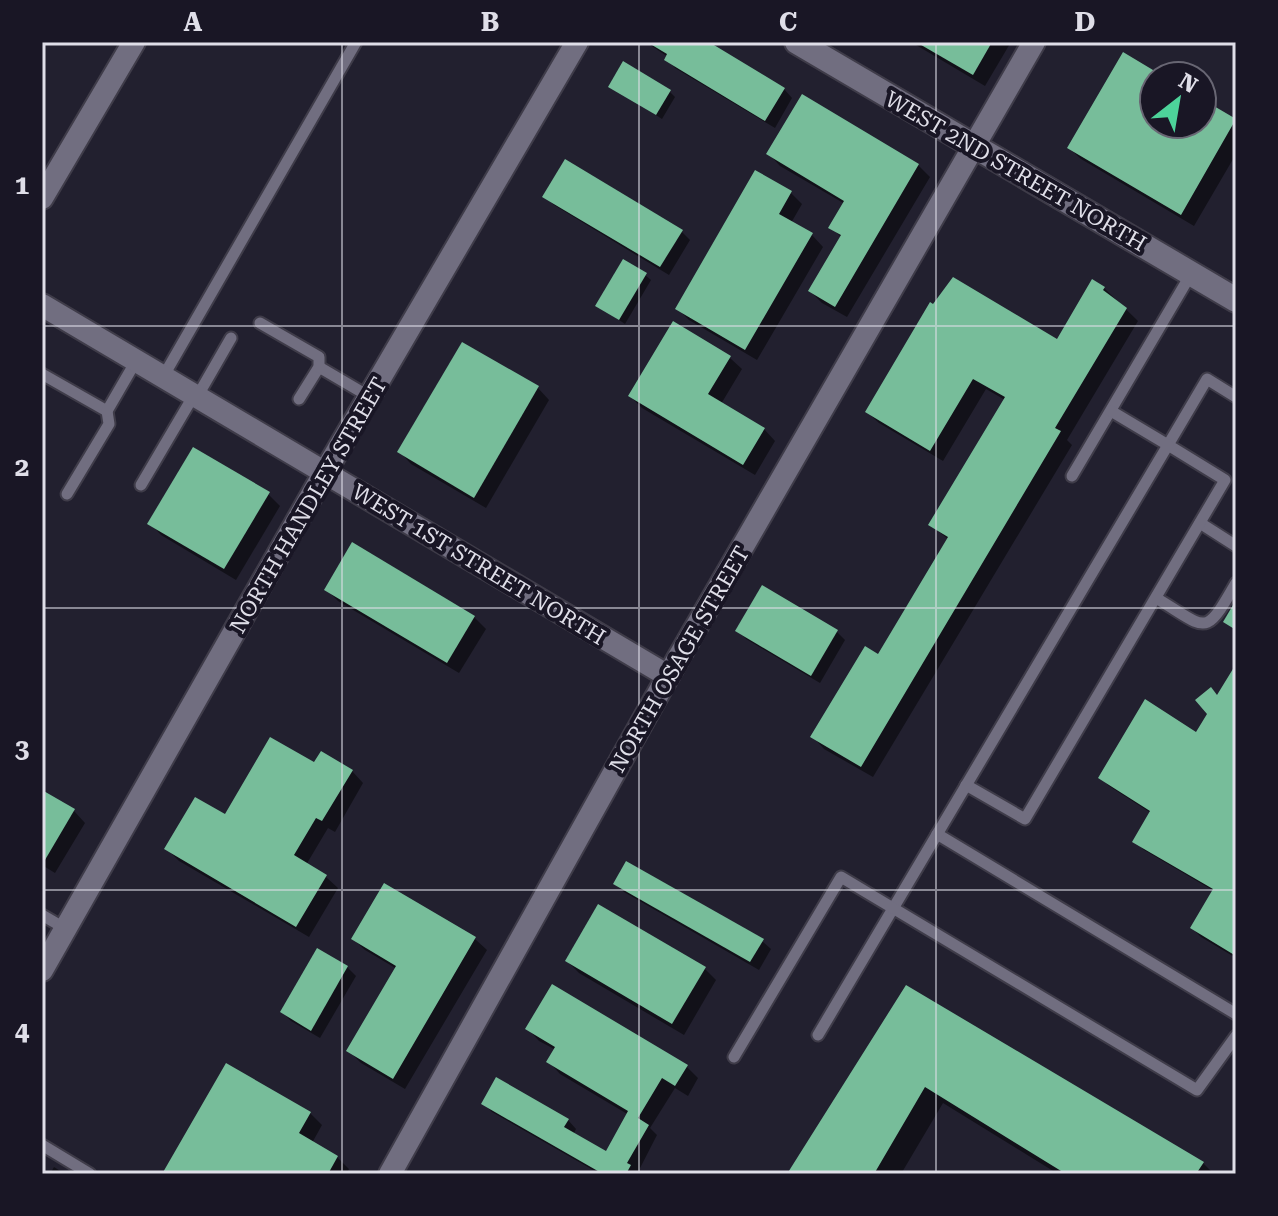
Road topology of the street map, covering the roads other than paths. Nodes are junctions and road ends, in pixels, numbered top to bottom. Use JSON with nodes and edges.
{"nodes":[{"id":1,"x":134,"y":42,"type":"edge"},
{"id":2,"x":356,"y":42,"type":"edge"},
{"id":3,"x":577,"y":42,"type":"edge"},
{"id":4,"x":797,"y":42,"type":"edge"},
{"id":5,"x":1034,"y":42,"type":"edge"},
{"id":6,"x":974,"y":147,"type":"junction"},
{"id":7,"x":42,"y":198,"type":"edge"},
{"id":8,"x":1191,"y":274,"type":"junction"},
{"id":9,"x":1236,"y":300,"type":"edge"},
{"id":10,"x":42,"y":305,"type":"edge"},
{"id":11,"x":260,"y":323,"type":"dead end"},
{"id":12,"x":231,"y":338,"type":"dead end"},
{"id":13,"x":136,"y":361,"type":"junction"},
{"id":14,"x":319,"y":367,"type":"junction"},
{"id":15,"x":42,"y":374,"type":"edge"},
{"id":16,"x":163,"y":377,"type":"junction"},
{"id":17,"x":196,"y":396,"type":"junction"},
{"id":18,"x":370,"y":397,"type":"junction"},
{"id":19,"x":1236,"y":397,"type":"edge"},
{"id":20,"x":299,"y":399,"type":"dead end"},
{"id":21,"x":107,"y":411,"type":"junction"},
{"id":22,"x":1111,"y":411,"type":"junction"},
{"id":23,"x":1168,"y":445,"type":"junction"},
{"id":24,"x":325,"y":472,"type":"junction"},
{"id":25,"x":1072,"y":476,"type":"dead end"},
{"id":26,"x":141,"y":485,"type":"dead end"},
{"id":27,"x":67,"y":494,"type":"dead end"},
{"id":28,"x":1200,"y":523,"type":"junction"},
{"id":29,"x":1236,"y":546,"type":"edge"},
{"id":30,"x":1236,"y":583,"type":"edge"},
{"id":31,"x":1156,"y":598,"type":"junction"},
{"id":32,"x":668,"y":676,"type":"junction"},
{"id":33,"x":966,"y":785,"type":"junction"},
{"id":34,"x":937,"y":834,"type":"junction"},
{"id":35,"x":893,"y":908,"type":"junction"},
{"id":36,"x":42,"y":915,"type":"edge"},
{"id":37,"x":66,"y":929,"type":"junction"},
{"id":38,"x":42,"y":970,"type":"edge"},
{"id":39,"x":1236,"y":1014,"type":"edge"},
{"id":40,"x":818,"y":1035,"type":"dead end"},
{"id":41,"x":1236,"y":1036,"type":"edge"},
{"id":42,"x":734,"y":1057,"type":"dead end"},
{"id":43,"x":42,"y":1145,"type":"edge"},
{"id":44,"x":90,"y":1174,"type":"edge"},
{"id":45,"x":390,"y":1174,"type":"edge"}],
"edges":[{"from":1,"to":7,"type":"street"},
{"from":2,"to":16,"type":"lane"},
{"from":3,"to":18,"type":"street","name":"NORTH HANDLEY STREET"},
{"from":4,"to":6,"type":"street","name":"WEST 2ND STREET NORTH"},
{"from":5,"to":6,"type":"street","name":"NORTH OSAGE STREET"},
{"from":6,"to":8,"type":"street","name":"WEST 2ND STREET NORTH"},
{"from":6,"to":32,"type":"street","name":"NORTH OSAGE STREET"},
{"from":8,"to":9,"type":"street","name":"WEST 2ND STREET NORTH"},
{"from":8,"to":22,"type":"lane"},
{"from":10,"to":13,"type":"street","name":"WEST 1ST STREET NORTH"},
{"from":11,"to":14,"type":"lane"},
{"from":12,"to":17,"type":"lane"},
{"from":13,"to":16,"type":"street","name":"WEST 1ST STREET NORTH"},
{"from":13,"to":21,"type":"lane"},
{"from":14,"to":18,"type":"lane"},
{"from":14,"to":20,"type":"lane"},
{"from":15,"to":21,"type":"lane"},
{"from":16,"to":17,"type":"street","name":"WEST 1ST STREET NORTH"},
{"from":17,"to":24,"type":"street","name":"WEST 1ST STREET NORTH"},
{"from":17,"to":26,"type":"lane"},
{"from":18,"to":24,"type":"street","name":"NORTH HANDLEY STREET"},
{"from":19,"to":23,"type":"lane"},
{"from":21,"to":27,"type":"lane"},
{"from":22,"to":23,"type":"lane"},
{"from":22,"to":25,"type":"lane"},
{"from":23,"to":28,"type":"lane"},
{"from":23,"to":33,"type":"lane"},
{"from":24,"to":32,"type":"street","name":"WEST 1ST STREET NORTH"},
{"from":24,"to":37,"type":"street","name":"NORTH HANDLEY STREET"},
{"from":28,"to":29,"type":"lane"},
{"from":28,"to":31,"type":"lane"},
{"from":30,"to":31,"type":"lane"},
{"from":31,"to":33,"type":"lane"},
{"from":32,"to":45,"type":"street","name":"NORTH OSAGE STREET"},
{"from":33,"to":34,"type":"lane"},
{"from":34,"to":35,"type":"lane"},
{"from":34,"to":39,"type":"lane"},
{"from":35,"to":40,"type":"lane"},
{"from":35,"to":41,"type":"lane"},
{"from":35,"to":42,"type":"lane"},
{"from":36,"to":37,"type":"lane"},
{"from":37,"to":38,"type":"street","name":"NORTH HANDLEY STREET"},
{"from":43,"to":44,"type":"lane"}]}
